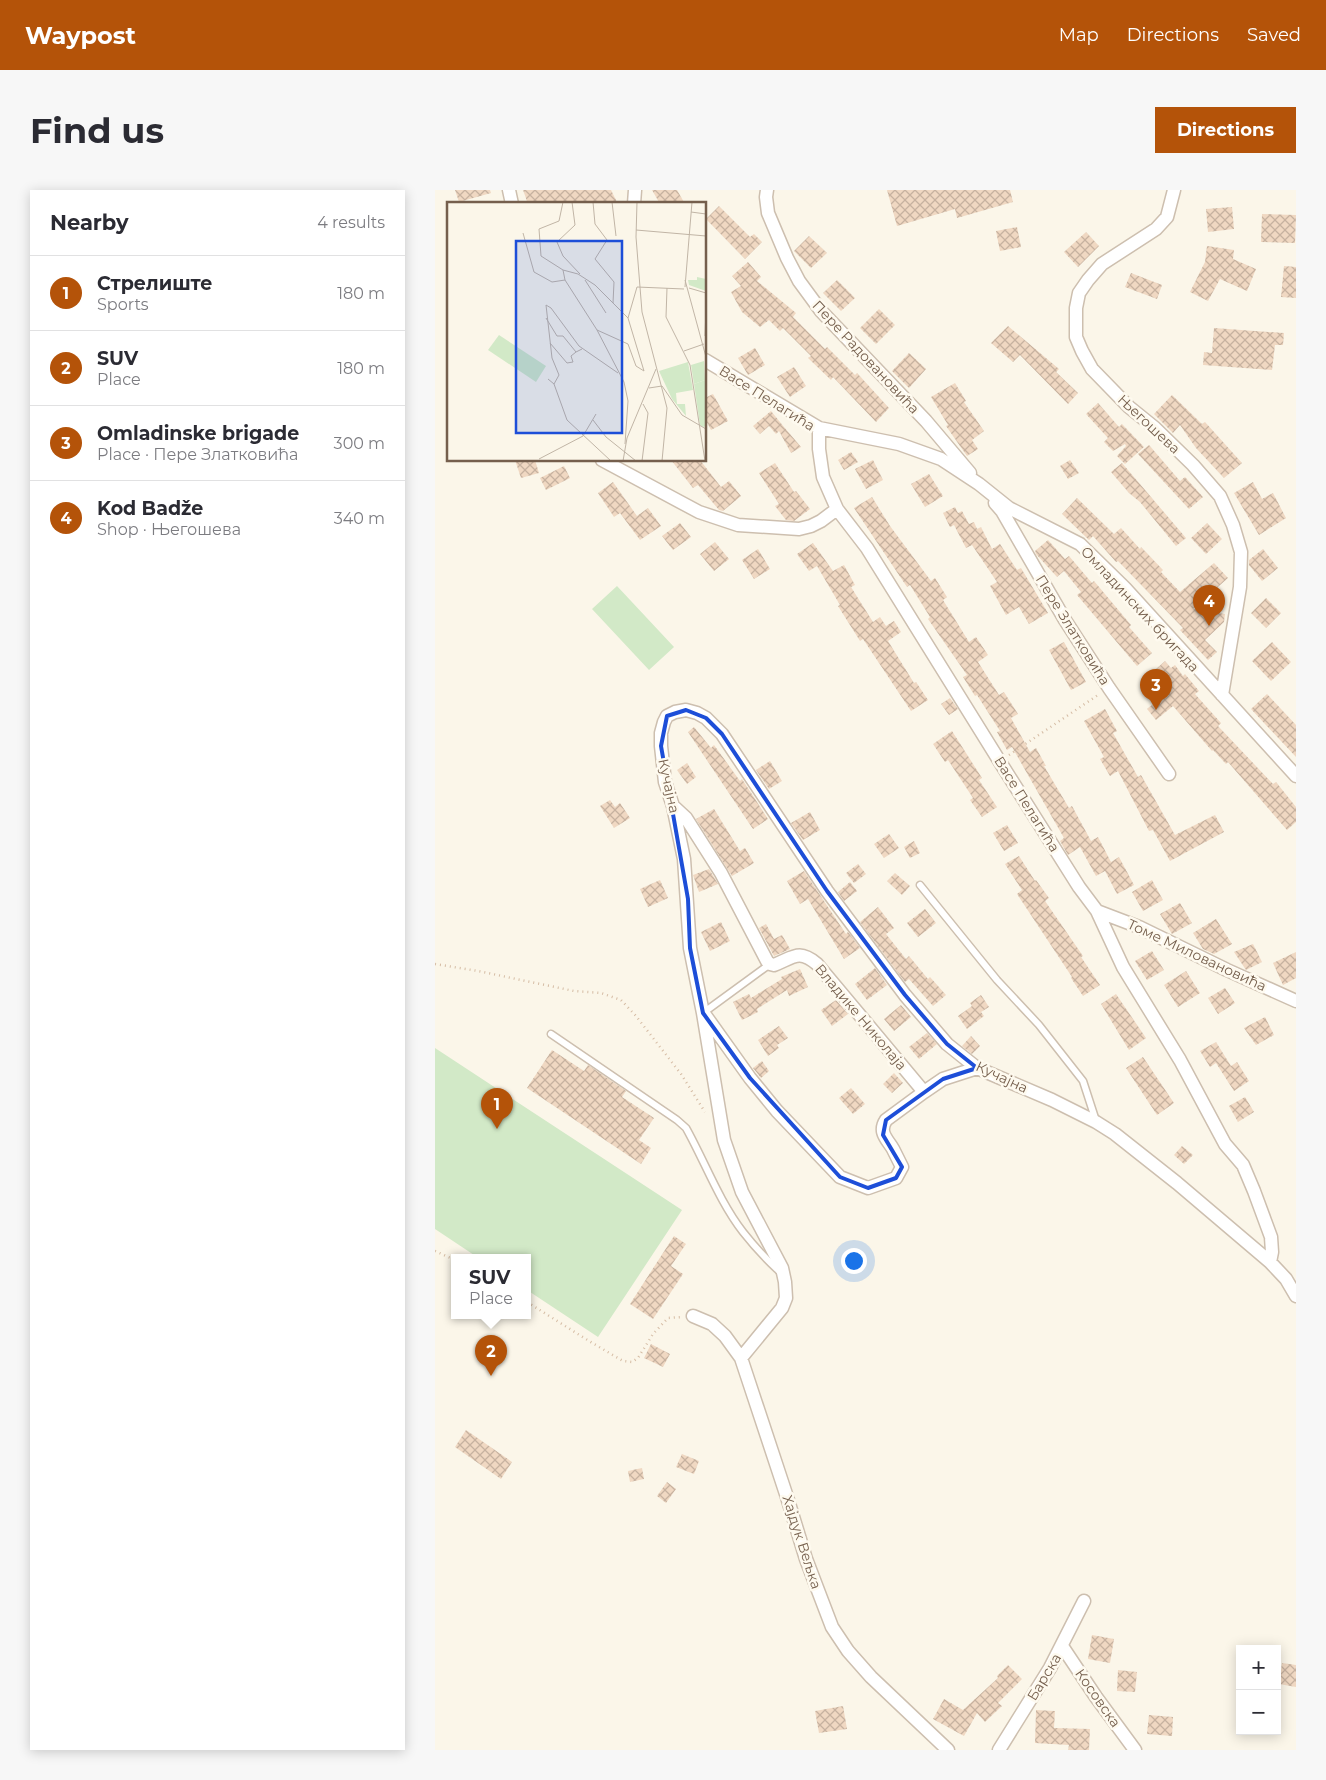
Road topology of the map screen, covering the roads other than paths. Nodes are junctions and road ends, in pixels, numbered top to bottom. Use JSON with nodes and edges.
{"nodes":[{"id":1,"x":767,"y":190,"type":"edge"},
{"id":2,"x":1174,"y":190,"type":"edge"},
{"id":3,"x":706,"y":361,"type":"edge"},
{"id":4,"x":819,"y":428,"type":"junction"},
{"id":5,"x":604,"y":461,"type":"edge"},
{"id":6,"x":979,"y":484,"type":"junction"},
{"id":7,"x":837,"y":510,"type":"junction"},
{"id":8,"x":1222,"y":695,"type":"junction"},
{"id":9,"x":1169,"y":774,"type":"dead end"},
{"id":10,"x":1296,"y":776,"type":"edge"},
{"id":11,"x":673,"y":806,"type":"junction"},
{"id":12,"x":920,"y":885,"type":"dead end"},
{"id":13,"x":1097,"y":910,"type":"junction"},
{"id":14,"x":770,"y":964,"type":"junction"},
{"id":15,"x":1296,"y":1001,"type":"edge"},
{"id":16,"x":703,"y":1013,"type":"junction"},
{"id":17,"x":551,"y":1034,"type":"dead end"},
{"id":18,"x":977,"y":1068,"type":"junction"},
{"id":19,"x":924,"y":1092,"type":"junction"},
{"id":20,"x":1096,"y":1122,"type":"junction"},
{"id":21,"x":1270,"y":1262,"type":"junction"},
{"id":22,"x":784,"y":1276,"type":"junction"},
{"id":23,"x":1296,"y":1296,"type":"edge"},
{"id":24,"x":693,"y":1316,"type":"road end"},
{"id":25,"x":741,"y":1358,"type":"junction"},
{"id":26,"x":1084,"y":1601,"type":"dead end"},
{"id":27,"x":1062,"y":1646,"type":"junction"},
{"id":28,"x":948,"y":1750,"type":"edge"},
{"id":29,"x":999,"y":1750,"type":"edge"},
{"id":30,"x":1135,"y":1750,"type":"edge"}],
"edges":[{"from":1,"to":6,"type":"street","name":"Пере Радовановића"},
{"from":2,"to":8,"type":"street","name":"Његошева"},
{"from":3,"to":4,"type":"street","name":"Васе Пелагића"},
{"from":4,"to":6,"type":"street","name":"Омладинских бригада"},
{"from":4,"to":7,"type":"street","name":"Васе Пелагића"},
{"from":5,"to":7,"type":"street"},
{"from":6,"to":8,"type":"street","name":"Омладинских бригада"},
{"from":6,"to":9,"type":"street","name":"Пере Златковића"},
{"from":7,"to":13,"type":"street","name":"Васе Пелагића"},
{"from":8,"to":10,"type":"street","name":"Омладинских бригада"},
{"from":11,"to":14,"type":"street"},
{"from":11,"to":16,"type":"street","name":"Кучајна"},
{"from":11,"to":18,"type":"street","name":"Кучајна"},
{"from":12,"to":20,"type":"lane"},
{"from":13,"to":15,"type":"street","name":"Томе Миловановића"},
{"from":13,"to":21,"type":"street","name":"Васе Пелагића"},
{"from":14,"to":16,"type":"lane"},
{"from":14,"to":19,"type":"street","name":"Владике Николаја"},
{"from":16,"to":19,"type":"street","name":"Кучајна"},
{"from":16,"to":22,"type":"street"},
{"from":17,"to":22,"type":"lane"},
{"from":18,"to":19,"type":"street"},
{"from":18,"to":20,"type":"street","name":"Кучајна"},
{"from":20,"to":21,"type":"street","name":"Кучајна"},
{"from":21,"to":23,"type":"street"},
{"from":22,"to":25,"type":"street"},
{"from":24,"to":25,"type":"street","name":"Хајдук Вељка"},
{"from":25,"to":28,"type":"street","name":"Хајдук Вељка"},
{"from":26,"to":27,"type":"street","name":"Барска"},
{"from":27,"to":29,"type":"street","name":"Барска"},
{"from":27,"to":30,"type":"street","name":"Косовска"}]}
